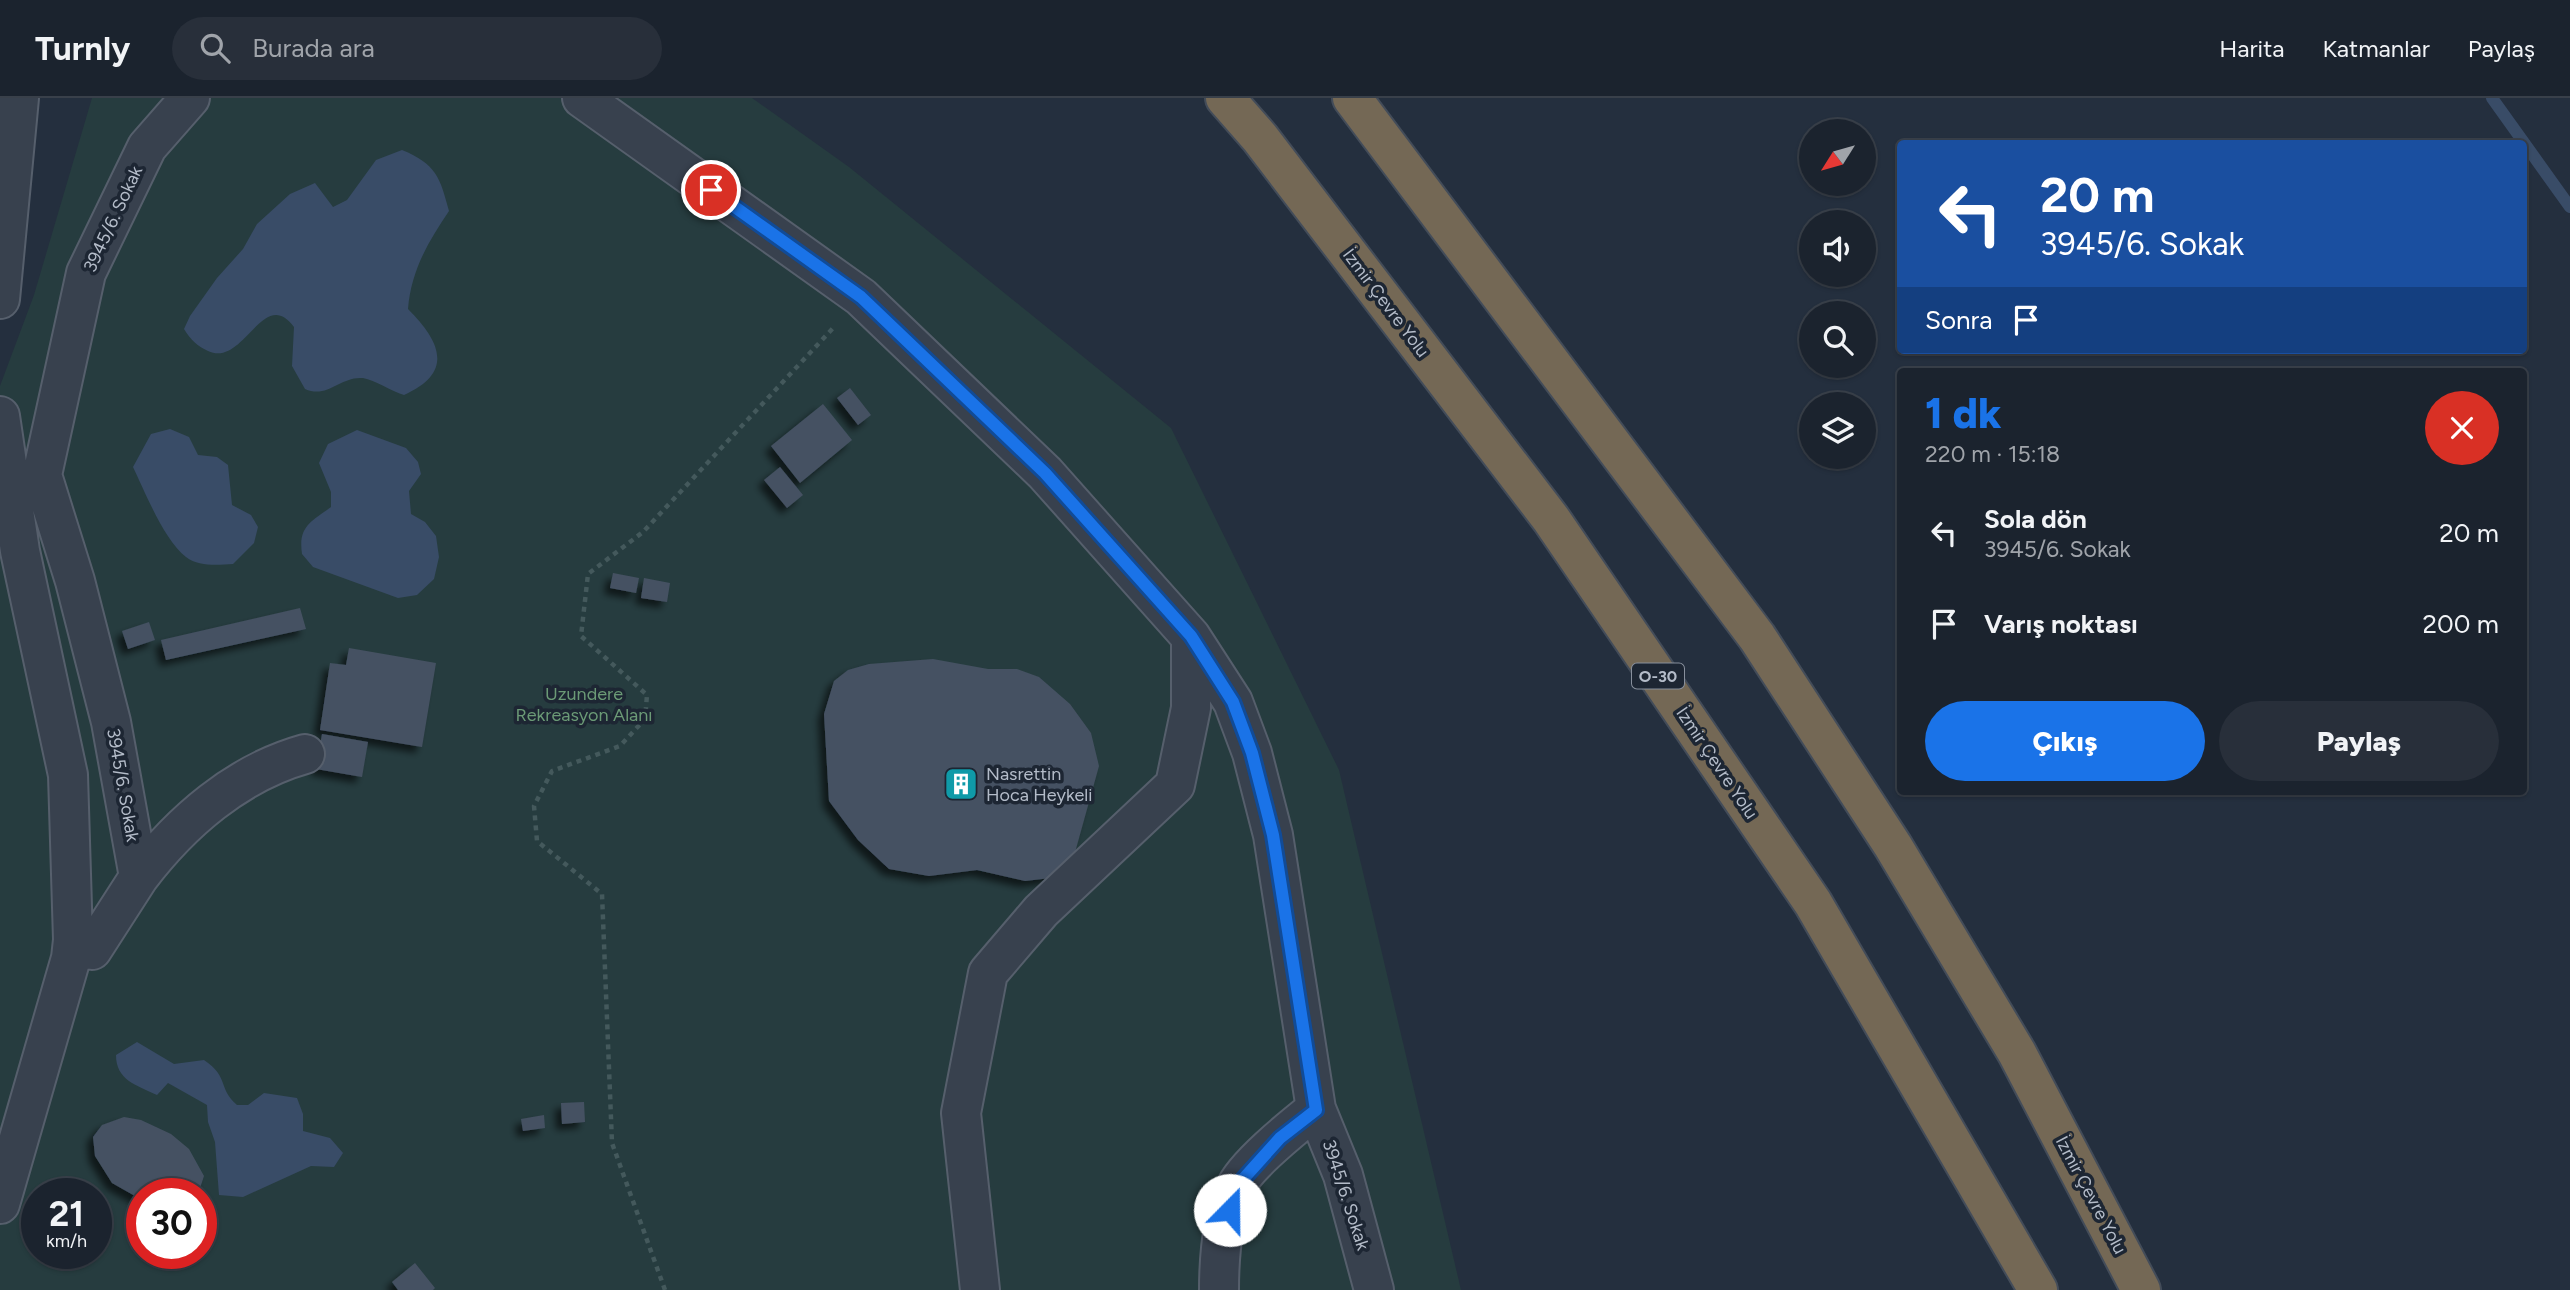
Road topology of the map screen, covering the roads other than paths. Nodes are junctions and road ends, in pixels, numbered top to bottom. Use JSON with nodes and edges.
{"nodes":[{"id":1,"x":19,"y":98,"type":"edge"},
{"id":2,"x":190,"y":98,"type":"edge"},
{"id":3,"x":582,"y":98,"type":"edge"},
{"id":4,"x":1225,"y":98,"type":"edge"},
{"id":5,"x":1352,"y":98,"type":"edge"},
{"id":6,"x":0,"y":299,"type":"edge"},
{"id":7,"x":0,"y":416,"type":"edge"},
{"id":8,"x":1191,"y":636,"type":"junction"},
{"id":9,"x":305,"y":754,"type":"dead end"},
{"id":10,"x":139,"y":877,"type":"junction"},
{"id":11,"x":73,"y":940,"type":"junction"},
{"id":12,"x":1316,"y":1110,"type":"junction"},
{"id":13,"x":0,"y":1204,"type":"edge"},
{"id":14,"x":980,"y":1290,"type":"edge"},
{"id":15,"x":1219,"y":1290,"type":"edge"},
{"id":16,"x":1374,"y":1290,"type":"edge"},
{"id":17,"x":2038,"y":1290,"type":"edge"},
{"id":18,"x":2141,"y":1290,"type":"edge"}],
"edges":[{"from":1,"to":6,"type":"street"},
{"from":2,"to":10,"type":"street","name":"3945/6. Sokak"},
{"from":3,"to":8,"type":"street","name":"3945/6. Sokak"},
{"from":4,"to":17,"type":"highway","name":"İzmir Çevre Yolu","number":"O-30"},
{"from":5,"to":18,"type":"highway","name":"İzmir Çevre Yolu"},
{"from":7,"to":11,"type":"street"},
{"from":8,"to":12,"type":"street","name":"3945/6. Sokak"},
{"from":8,"to":14,"type":"street"},
{"from":9,"to":10,"type":"street"},
{"from":10,"to":11,"type":"street"},
{"from":11,"to":13,"type":"street"},
{"from":12,"to":15,"type":"street"},
{"from":12,"to":16,"type":"street","name":"3945/6. Sokak"}]}
